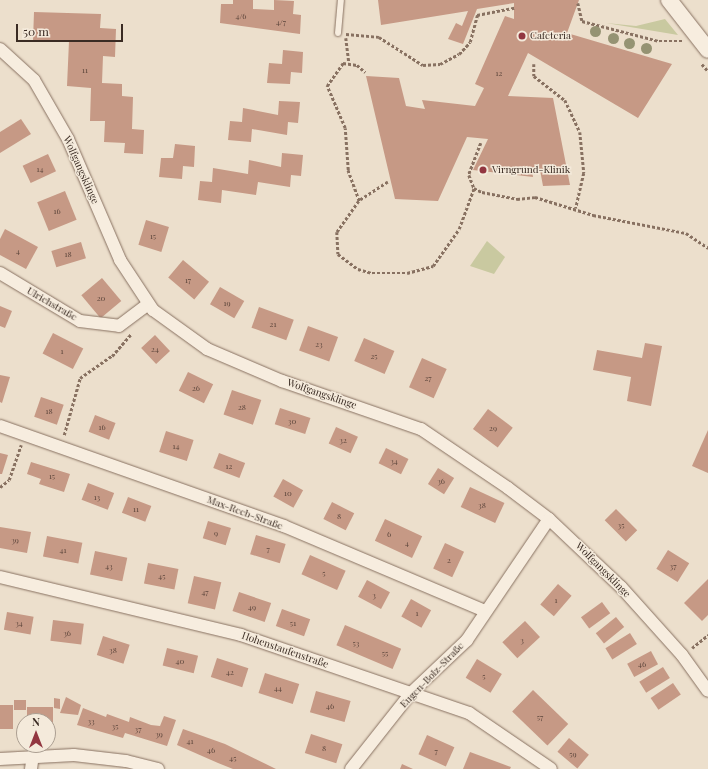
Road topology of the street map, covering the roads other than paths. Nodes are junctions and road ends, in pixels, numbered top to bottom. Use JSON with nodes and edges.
{"nodes":[{"id":1,"x":341,"y":0,"type":"edge"},
{"id":2,"x":669,"y":0,"type":"edge"},
{"id":3,"x":338,"y":34,"type":"road end"},
{"id":4,"x":0,"y":49,"type":"edge"},
{"id":5,"x":703,"y":54,"type":"edge"},
{"id":6,"x":0,"y":274,"type":"edge"},
{"id":7,"x":148,"y":304,"type":"junction"},
{"id":8,"x":0,"y":426,"type":"edge"},
{"id":9,"x":549,"y":519,"type":"junction"},
{"id":10,"x":0,"y":577,"type":"edge"},
{"id":11,"x":485,"y":611,"type":"junction"},
{"id":12,"x":708,"y":691,"type":"edge"},
{"id":13,"x":411,"y":693,"type":"junction"},
{"id":14,"x":33,"y":755,"type":"junction"},
{"id":15,"x":0,"y":760,"type":"edge"},
{"id":16,"x":31,"y":769,"type":"edge"},
{"id":17,"x":158,"y":769,"type":"edge"},
{"id":18,"x":351,"y":769,"type":"edge"},
{"id":19,"x":551,"y":769,"type":"edge"}],
"edges":[{"from":1,"to":3,"type":"lane"},
{"from":2,"to":5,"type":"street"},
{"from":4,"to":7,"type":"street","name":"Wolfgangsklinge"},
{"from":6,"to":7,"type":"street","name":"Ulrichstraße"},
{"from":7,"to":9,"type":"street","name":"Wolfgangsklinge"},
{"from":8,"to":11,"type":"street","name":"Max-Reeb-Straße"},
{"from":9,"to":11,"type":"street","name":"Eugen-Bolz-Straße"},
{"from":9,"to":12,"type":"street","name":"Wolfgangsklinge"},
{"from":10,"to":13,"type":"street","name":"Hohenstaufenstraße"},
{"from":11,"to":13,"type":"street","name":"Eugen-Bolz-Straße"},
{"from":13,"to":18,"type":"street","name":"Eugen-Bolz-Straße"},
{"from":13,"to":19,"type":"street","name":"Hohenstaufenstraße"},
{"from":14,"to":15,"type":"street"},
{"from":14,"to":16,"type":"street"},
{"from":14,"to":17,"type":"street"}]}
